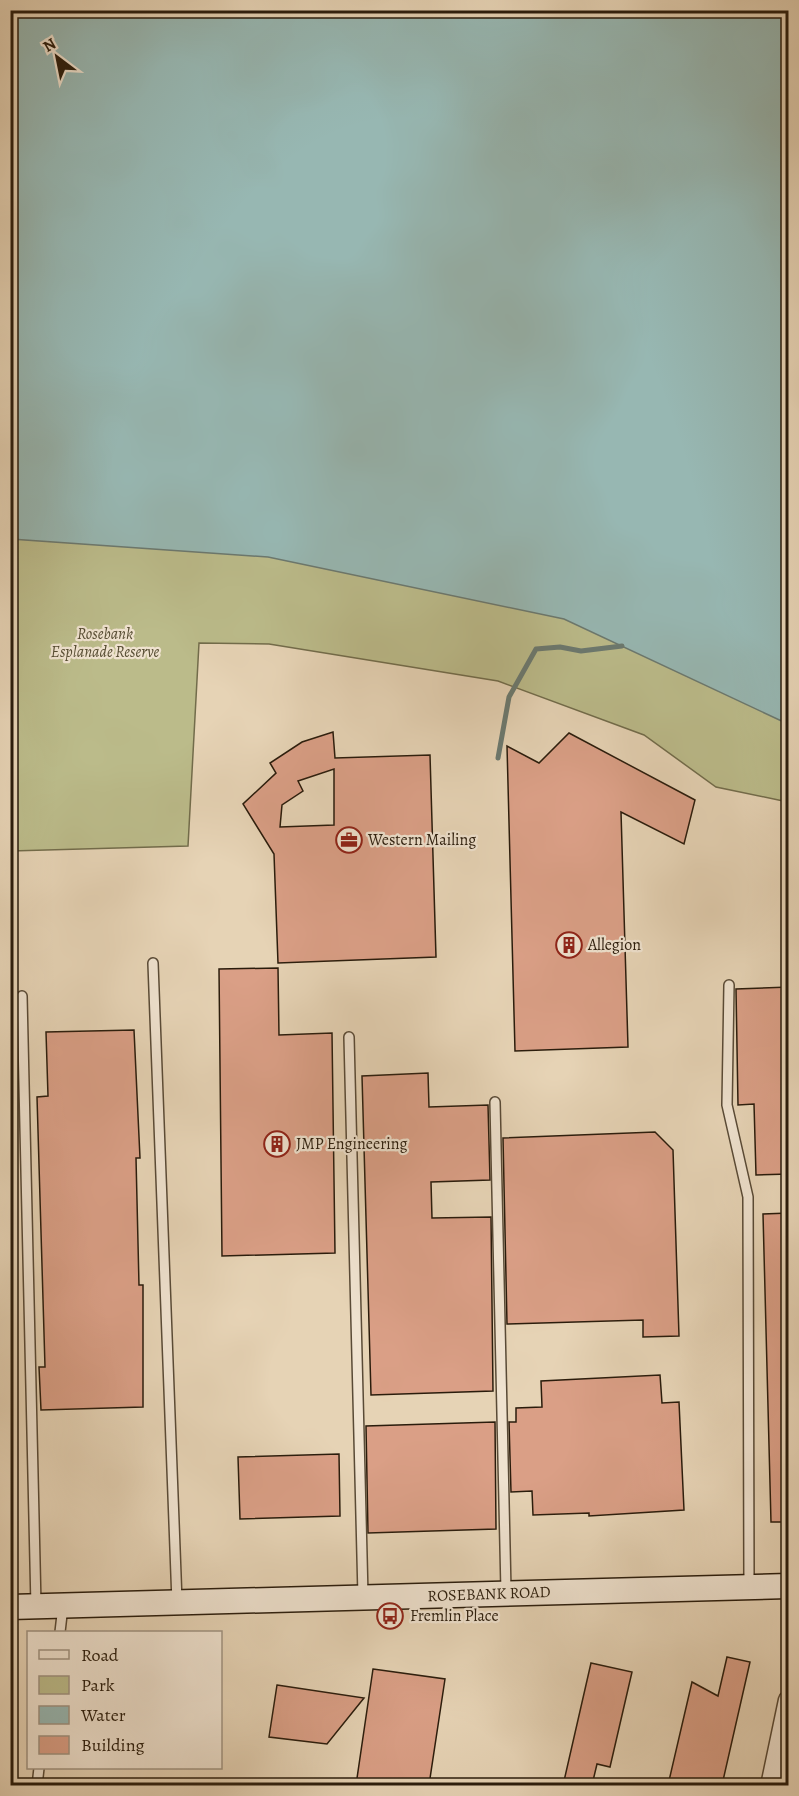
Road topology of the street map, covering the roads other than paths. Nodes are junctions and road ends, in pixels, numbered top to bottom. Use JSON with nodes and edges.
{"nodes":[{"id":1,"x":153,"y":963,"type":"dead end"},
{"id":2,"x":729,"y":985,"type":"dead end"},
{"id":3,"x":22,"y":996,"type":"dead end"},
{"id":4,"x":349,"y":1037,"type":"dead end"},
{"id":5,"x":495,"y":1102,"type":"dead end"},
{"id":6,"x":789,"y":1586,"type":"edge"},
{"id":7,"x":749,"y":1587,"type":"junction"},
{"id":8,"x":507,"y":1594,"type":"junction"},
{"id":9,"x":363,"y":1598,"type":"junction"},
{"id":10,"x":177,"y":1603,"type":"junction"},
{"id":11,"x":36,"y":1606,"type":"junction"},
{"id":12,"x":63,"y":1606,"type":"junction"},
{"id":13,"x":10,"y":1607,"type":"edge"},
{"id":14,"x":60,"y":1631,"type":"edge"},
{"id":15,"x":789,"y":1700,"type":"edge"},
{"id":16,"x":39,"y":1769,"type":"edge"},
{"id":17,"x":37,"y":1785,"type":"edge"},
{"id":18,"x":770,"y":1785,"type":"edge"}],
"edges":[{"from":1,"to":10,"type":"lane"},
{"from":2,"to":7,"type":"lane"},
{"from":3,"to":11,"type":"lane"},
{"from":4,"to":9,"type":"lane"},
{"from":5,"to":8,"type":"lane"},
{"from":6,"to":7,"type":"main road","name":"ROSEBANK ROAD"},
{"from":7,"to":8,"type":"main road","name":"ROSEBANK ROAD"},
{"from":8,"to":9,"type":"main road","name":"ROSEBANK ROAD"},
{"from":9,"to":10,"type":"main road","name":"ROSEBANK ROAD"},
{"from":10,"to":12,"type":"main road","name":"ROSEBANK ROAD"},
{"from":11,"to":12,"type":"main road","name":"ROSEBANK ROAD"},
{"from":11,"to":13,"type":"main road","name":"ROSEBANK ROAD"},
{"from":12,"to":14,"type":"lane"},
{"from":15,"to":18,"type":"street"},
{"from":16,"to":17,"type":"lane"}]}
